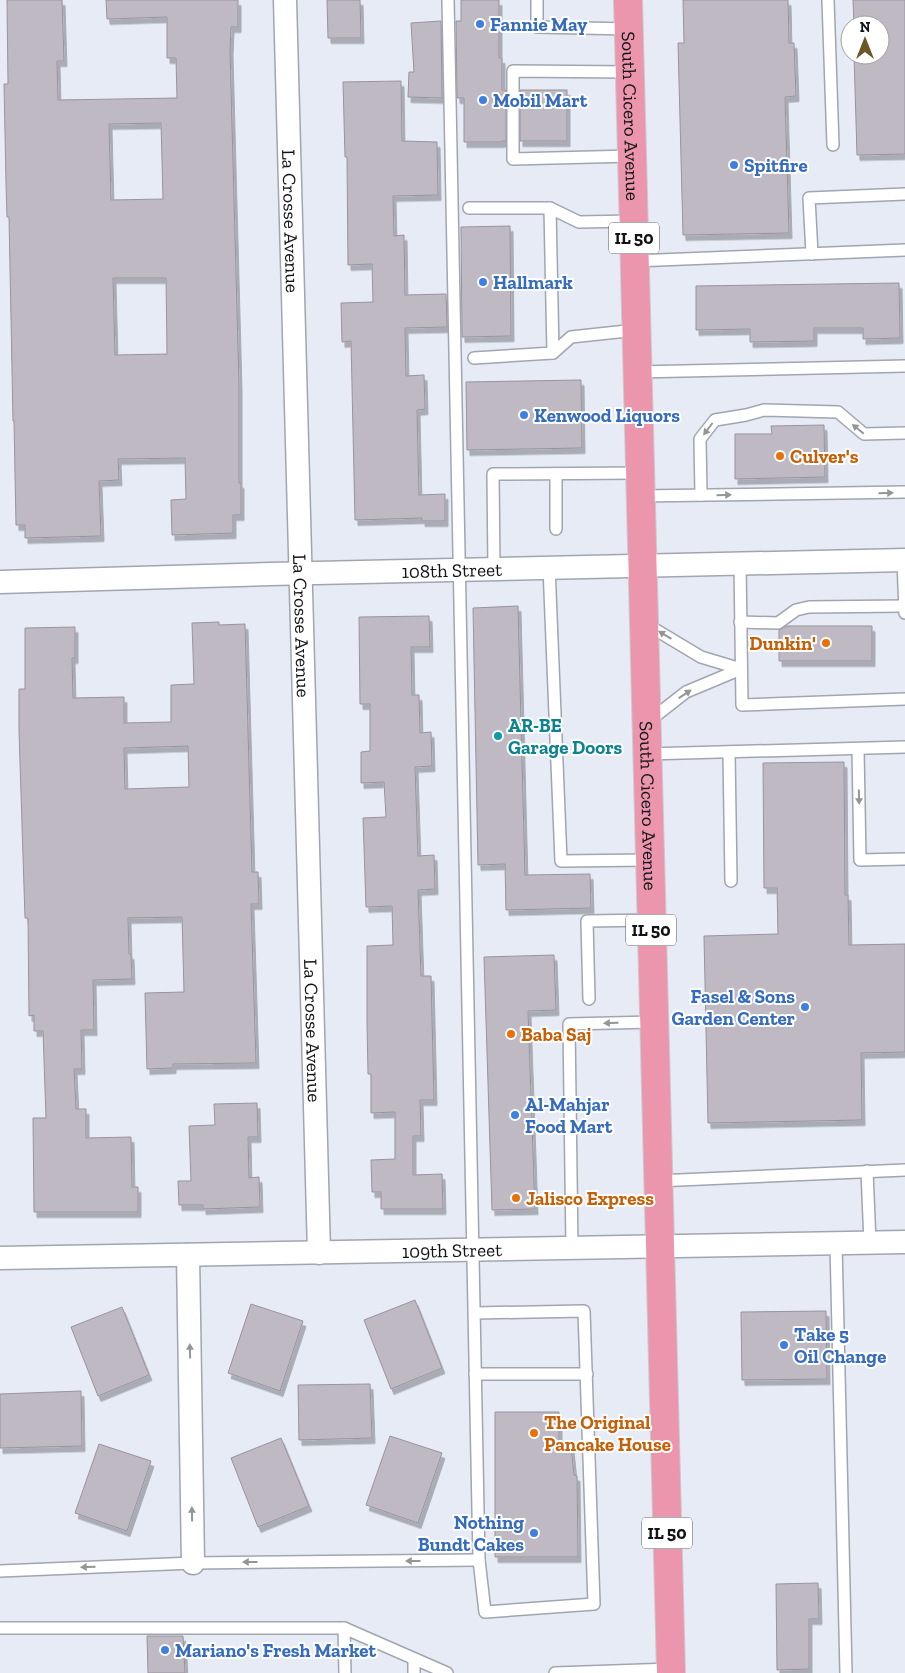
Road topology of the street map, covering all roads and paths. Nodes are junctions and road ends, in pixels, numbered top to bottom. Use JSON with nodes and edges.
{"nodes":[{"id":1,"x":285,"y":0,"type":"edge"},
{"id":2,"x":448,"y":0,"type":"edge"},
{"id":3,"x":537,"y":0,"type":"edge"},
{"id":4,"x":628,"y":0,"type":"edge"},
{"id":5,"x":828,"y":0,"type":"edge"},
{"id":6,"x":628,"y":29,"type":"junction"},
{"id":7,"x":630,"y":72,"type":"junction"},
{"id":8,"x":833,"y":145,"type":"dead end"},
{"id":9,"x":632,"y":156,"type":"junction"},
{"id":10,"x":905,"y":194,"type":"edge"},
{"id":11,"x":470,"y":208,"type":"dead end"},
{"id":12,"x":550,"y":208,"type":"junction"},
{"id":13,"x":634,"y":221,"type":"junction"},
{"id":14,"x":905,"y":250,"type":"edge"},
{"id":15,"x":812,"y":254,"type":"junction"},
{"id":16,"x":634,"y":261,"type":"junction"},
{"id":17,"x":636,"y":330,"type":"junction"},
{"id":18,"x":553,"y":352,"type":"junction"},
{"id":19,"x":474,"y":358,"type":"dead end"},
{"id":20,"x":905,"y":366,"type":"edge"},
{"id":21,"x":637,"y":372,"type":"junction"},
{"id":22,"x":905,"y":433,"type":"edge"},
{"id":23,"x":556,"y":474,"type":"junction"},
{"id":24,"x":640,"y":484,"type":"junction"},
{"id":25,"x":905,"y":492,"type":"edge"},
{"id":26,"x":701,"y":495,"type":"junction"},
{"id":27,"x":556,"y":529,"type":"dead end"},
{"id":28,"x":904,"y":560,"type":"edge"},
{"id":29,"x":740,"y":563,"type":"junction"},
{"id":30,"x":642,"y":565,"type":"junction"},
{"id":31,"x":549,"y":567,"type":"junction"},
{"id":32,"x":494,"y":569,"type":"junction"},
{"id":33,"x":459,"y":570,"type":"junction"},
{"id":34,"x":301,"y":573,"type":"junction"},
{"id":35,"x":0,"y":582,"type":"edge"},
{"id":36,"x":905,"y":606,"type":"edge"},
{"id":37,"x":905,"y":613,"type":"edge"},
{"id":38,"x":644,"y":622,"type":"junction"},
{"id":39,"x":740,"y":622,"type":"junction"},
{"id":40,"x":741,"y":669,"type":"junction"},
{"id":41,"x":905,"y":699,"type":"edge"},
{"id":42,"x":646,"y":724,"type":"junction"},
{"id":43,"x":905,"y":748,"type":"edge"},
{"id":44,"x":858,"y":749,"type":"junction"},
{"id":45,"x":729,"y":752,"type":"junction"},
{"id":46,"x":647,"y":754,"type":"junction"},
{"id":47,"x":905,"y":859,"type":"edge"},
{"id":48,"x":649,"y":860,"type":"junction"},
{"id":49,"x":731,"y":881,"type":"dead end"},
{"id":50,"x":651,"y":920,"type":"junction"},
{"id":51,"x":589,"y":999,"type":"dead end"},
{"id":52,"x":653,"y":1022,"type":"junction"},
{"id":53,"x":905,"y":1170,"type":"edge"},
{"id":54,"x":867,"y":1171,"type":"junction"},
{"id":55,"x":657,"y":1182,"type":"junction"},
{"id":56,"x":905,"y":1242,"type":"edge"},
{"id":57,"x":870,"y":1243,"type":"junction"},
{"id":58,"x":836,"y":1244,"type":"junction"},
{"id":59,"x":659,"y":1248,"type":"junction"},
{"id":60,"x":572,"y":1249,"type":"junction"},
{"id":61,"x":473,"y":1251,"type":"junction"},
{"id":62,"x":318,"y":1253,"type":"junction"},
{"id":63,"x":188,"y":1255,"type":"junction"},
{"id":64,"x":0,"y":1258,"type":"edge"},
{"id":65,"x":474,"y":1313,"type":"junction"},
{"id":66,"x":475,"y":1374,"type":"junction"},
{"id":67,"x":587,"y":1374,"type":"junction"},
{"id":68,"x":479,"y":1560,"type":"junction"},
{"id":69,"x":193,"y":1563,"type":"junction"},
{"id":70,"x":0,"y":1571,"type":"edge"},
{"id":71,"x":0,"y":1628,"type":"edge"},
{"id":72,"x":344,"y":1628,"type":"junction"},
{"id":73,"x":414,"y":1659,"type":"junction"},
{"id":74,"x":671,"y":1671,"type":"edge"},
{"id":75,"x":345,"y":1673,"type":"edge"},
{"id":76,"x":414,"y":1673,"type":"edge"},
{"id":77,"x":447,"y":1673,"type":"edge"},
{"id":78,"x":555,"y":1673,"type":"edge"},
{"id":79,"x":846,"y":1673,"type":"edge"}],
"edges":[{"from":1,"to":34,"type":"street","name":"La Crosse Avenue"},
{"from":2,"to":33,"type":"lane"},
{"from":3,"to":6,"type":"lane"},
{"from":4,"to":6,"type":"main road","name":"South Cicero Avenue","number":"IL 50"},
{"from":5,"to":8,"type":"lane"},
{"from":6,"to":7,"type":"main road","name":"South Cicero Avenue","number":"IL 50"},
{"from":7,"to":9,"type":"main road","name":"South Cicero Avenue","number":"IL 50"},
{"from":7,"to":9,"type":"lane"},
{"from":9,"to":13,"type":"main road","name":"South Cicero Avenue","number":"IL 50"},
{"from":10,"to":15,"type":"lane"},
{"from":11,"to":12,"type":"lane"},
{"from":12,"to":13,"type":"lane"},
{"from":12,"to":18,"type":"lane"},
{"from":13,"to":16,"type":"main road","name":"South Cicero Avenue","number":"IL 50"},
{"from":14,"to":15,"type":"lane"},
{"from":15,"to":16,"type":"lane"},
{"from":16,"to":17,"type":"main road","name":"South Cicero Avenue","number":"IL 50"},
{"from":17,"to":18,"type":"lane"},
{"from":17,"to":21,"type":"main road","name":"South Cicero Avenue","number":"IL 50"},
{"from":18,"to":19,"type":"lane"},
{"from":20,"to":21,"type":"lane"},
{"from":21,"to":24,"type":"main road","name":"South Cicero Avenue","number":"IL 50"},
{"from":22,"to":26,"type":"lane","one_way":true},
{"from":23,"to":24,"type":"lane"},
{"from":23,"to":27,"type":"lane"},
{"from":23,"to":32,"type":"lane"},
{"from":24,"to":26,"type":"lane"},
{"from":24,"to":30,"type":"main road","name":"South Cicero Avenue","number":"IL 50"},
{"from":26,"to":25,"type":"lane","one_way":true},
{"from":28,"to":29,"type":"street","name":"108th Street"},
{"from":28,"to":36,"type":"lane"},
{"from":29,"to":30,"type":"street","name":"108th Street"},
{"from":29,"to":39,"type":"lane"},
{"from":30,"to":31,"type":"street","name":"108th Street"},
{"from":30,"to":38,"type":"main road","name":"South Cicero Avenue","number":"IL 50"},
{"from":31,"to":32,"type":"street","name":"108th Street"},
{"from":31,"to":48,"type":"lane"},
{"from":32,"to":33,"type":"street","name":"108th Street"},
{"from":33,"to":34,"type":"street","name":"108th Street"},
{"from":33,"to":61,"type":"lane"},
{"from":34,"to":35,"type":"street","name":"108th Street"},
{"from":34,"to":62,"type":"street","name":"La Crosse Avenue"},
{"from":36,"to":37,"type":"lane"},
{"from":36,"to":39,"type":"lane"},
{"from":40,"to":38,"type":"lane","one_way":true},
{"from":38,"to":42,"type":"main road","name":"South Cicero Avenue","number":"IL 50"},
{"from":39,"to":40,"type":"lane"},
{"from":40,"to":41,"type":"lane"},
{"from":42,"to":40,"type":"lane","one_way":true},
{"from":42,"to":46,"type":"main road","name":"South Cicero Avenue","number":"IL 50"},
{"from":43,"to":44,"type":"lane"},
{"from":44,"to":45,"type":"lane"},
{"from":44,"to":47,"type":"lane","one_way":true},
{"from":45,"to":46,"type":"lane"},
{"from":45,"to":49,"type":"lane"},
{"from":46,"to":48,"type":"main road","name":"South Cicero Avenue","number":"IL 50"},
{"from":48,"to":50,"type":"main road","name":"South Cicero Avenue","number":"IL 50"},
{"from":50,"to":51,"type":"lane"},
{"from":50,"to":52,"type":"main road","name":"South Cicero Avenue","number":"IL 50"},
{"from":52,"to":55,"type":"main road","name":"South Cicero Avenue","number":"IL 50"},
{"from":52,"to":60,"type":"lane","one_way":true},
{"from":53,"to":54,"type":"lane"},
{"from":54,"to":55,"type":"lane"},
{"from":54,"to":57,"type":"lane"},
{"from":55,"to":59,"type":"main road","name":"South Cicero Avenue","number":"IL 50"},
{"from":56,"to":57,"type":"street","name":"109th Street"},
{"from":57,"to":58,"type":"street","name":"109th Street"},
{"from":58,"to":59,"type":"street","name":"109th Street"},
{"from":58,"to":79,"type":"lane"},
{"from":59,"to":60,"type":"street","name":"109th Street"},
{"from":59,"to":74,"type":"main road","name":"South Cicero Avenue","number":"IL 50"},
{"from":60,"to":61,"type":"street","name":"109th Street"},
{"from":61,"to":62,"type":"street","name":"109th Street"},
{"from":61,"to":65,"type":"lane"},
{"from":62,"to":63,"type":"street","name":"109th Street"},
{"from":63,"to":64,"type":"street","name":"109th Street"},
{"from":69,"to":63,"type":"street","one_way":true},
{"from":65,"to":66,"type":"lane"},
{"from":65,"to":67,"type":"lane"},
{"from":66,"to":67,"type":"lane"},
{"from":66,"to":68,"type":"lane"},
{"from":67,"to":68,"type":"lane"},
{"from":68,"to":69,"type":"lane","one_way":true},
{"from":69,"to":70,"type":"lane","one_way":true},
{"from":71,"to":72,"type":"lane"},
{"from":72,"to":73,"type":"lane"},
{"from":72,"to":75,"type":"lane"},
{"from":73,"to":76,"type":"lane"},
{"from":73,"to":77,"type":"lane"},
{"from":74,"to":78,"type":"lane"}]}
